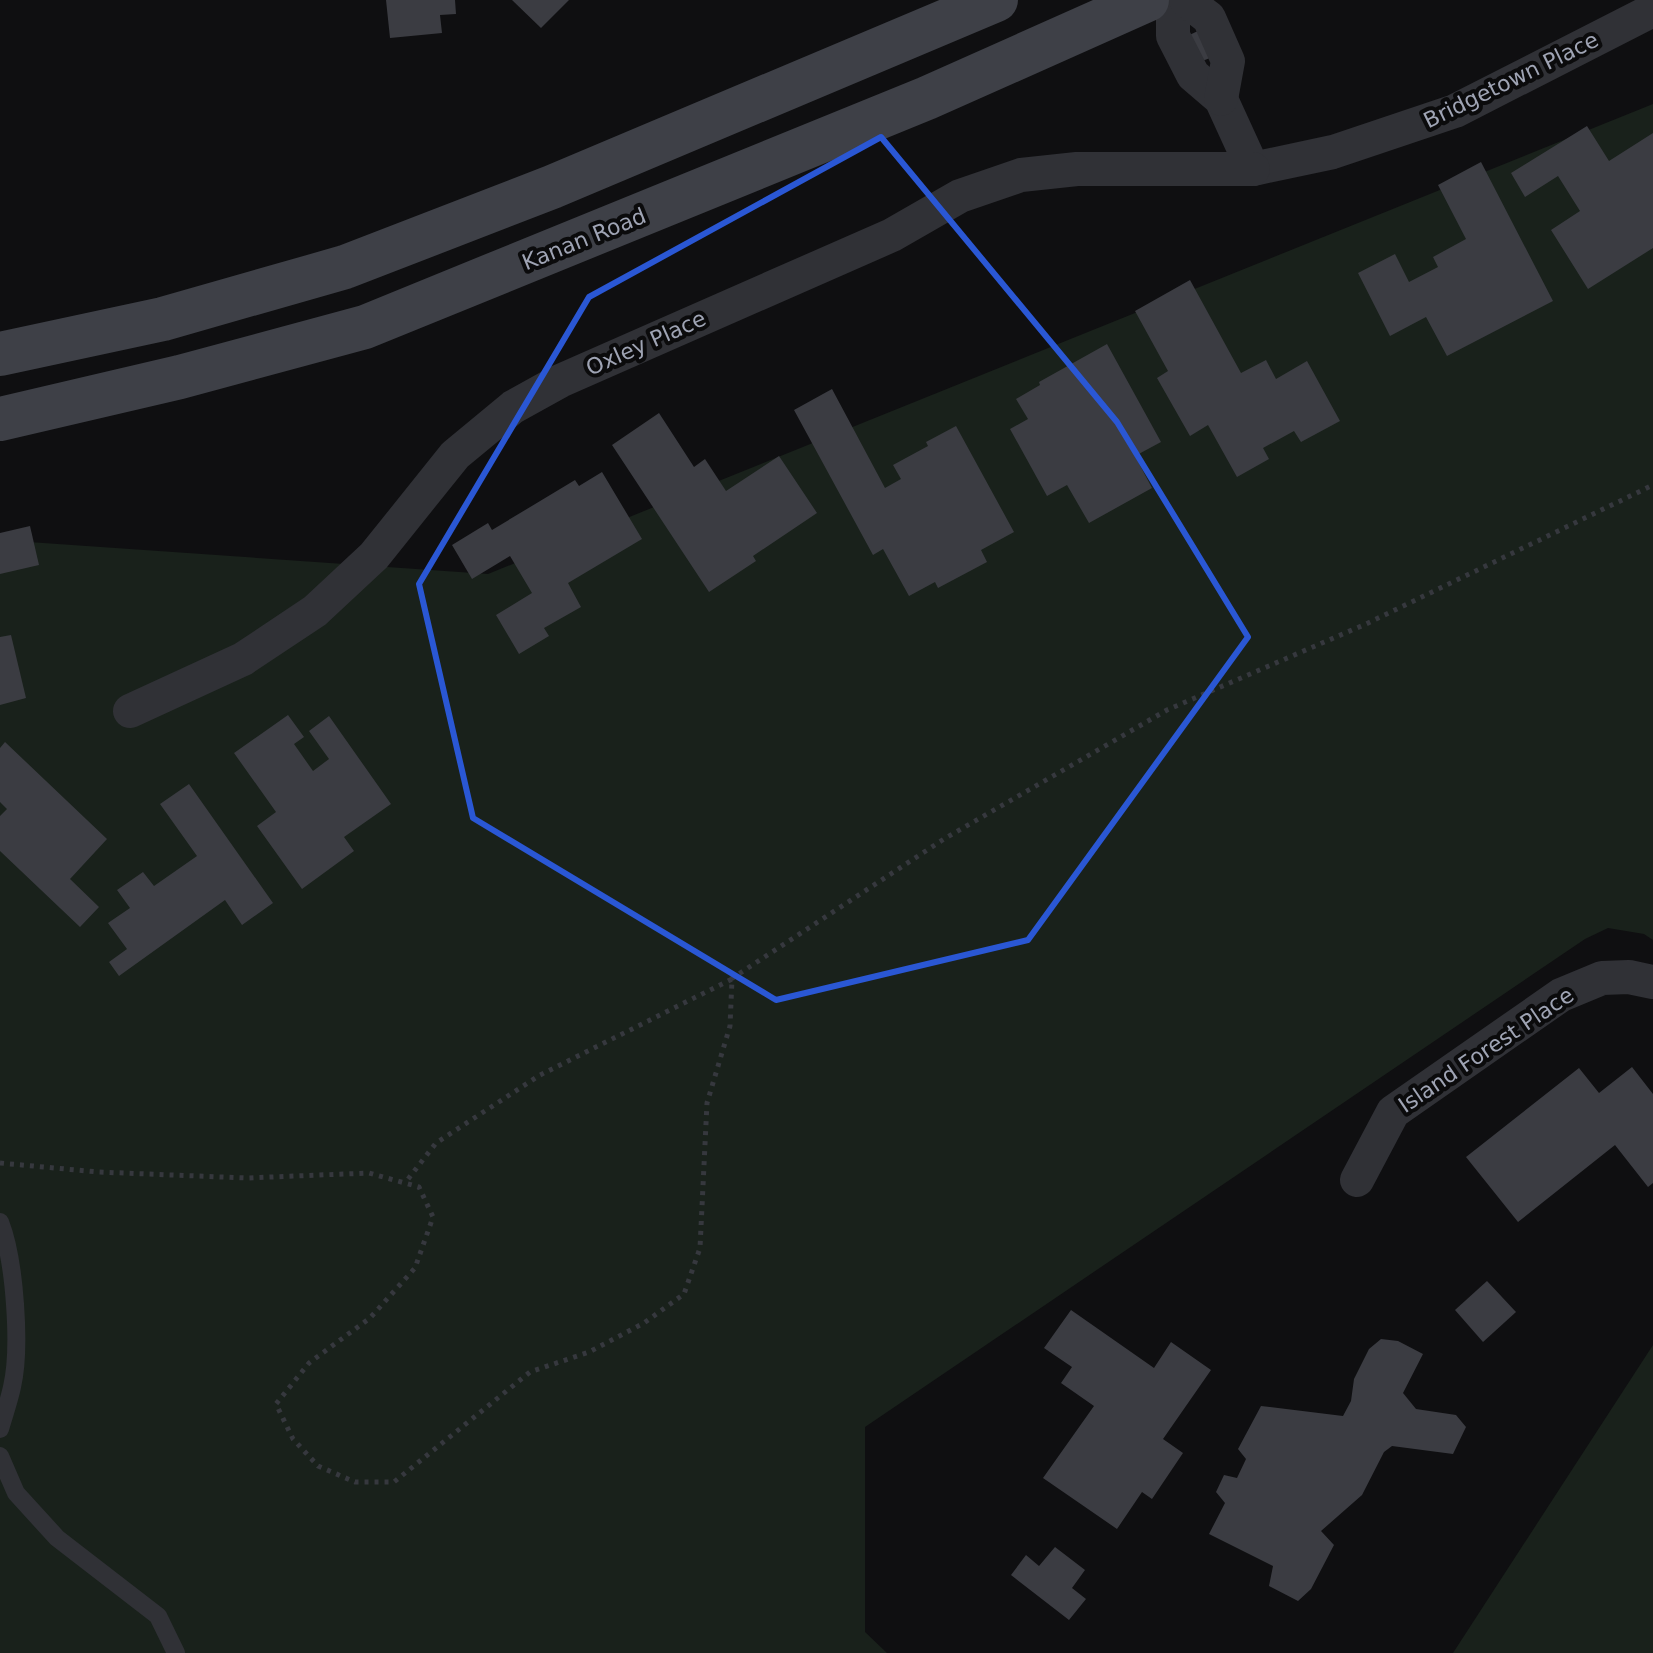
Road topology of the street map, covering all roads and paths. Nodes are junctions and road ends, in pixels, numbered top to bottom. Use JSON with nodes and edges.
{"nodes":[{"id":1,"x":996,"y":0,"type":"edge"},
{"id":2,"x":1147,"y":0,"type":"edge"},
{"id":3,"x":1173,"y":0,"type":"edge"},
{"id":4,"x":1186,"y":0,"type":"edge"},
{"id":5,"x":1653,"y":10,"type":"edge"},
{"id":6,"x":1221,"y":99,"type":"junction"},
{"id":7,"x":1253,"y":169,"type":"junction"},
{"id":8,"x":0,"y":354,"type":"edge"},
{"id":9,"x":0,"y":419,"type":"edge"},
{"id":10,"x":1653,"y":485,"type":"edge"},
{"id":11,"x":130,"y":711,"type":"dead end"},
{"id":12,"x":730,"y":980,"type":"junction"},
{"id":13,"x":1653,"y":982,"type":"edge"},
{"id":14,"x":0,"y":1163,"type":"edge"},
{"id":15,"x":1357,"y":1180,"type":"dead end"},
{"id":16,"x":405,"y":1183,"type":"junction"},
{"id":17,"x":0,"y":1222,"type":"edge"},
{"id":18,"x":0,"y":1429,"type":"edge"},
{"id":19,"x":0,"y":1456,"type":"edge"},
{"id":20,"x":176,"y":1653,"type":"edge"}],
"edges":[{"from":1,"to":8,"type":"main road"},
{"from":2,"to":9,"type":"main road","name":"Kanan Road"},
{"from":3,"to":6,"type":"street"},
{"from":4,"to":6,"type":"street"},
{"from":5,"to":7,"type":"street","name":"Bridgetown Place"},
{"from":6,"to":7,"type":"street"},
{"from":7,"to":11,"type":"street","name":"Oxley Place"},
{"from":10,"to":12,"type":"path"},
{"from":12,"to":16,"type":"path"},
{"from":12,"to":16,"type":"path"},
{"from":13,"to":15,"type":"street","name":"Island Forest Place"},
{"from":14,"to":16,"type":"path"},
{"from":17,"to":18,"type":"lane"},
{"from":19,"to":20,"type":"lane"}]}
